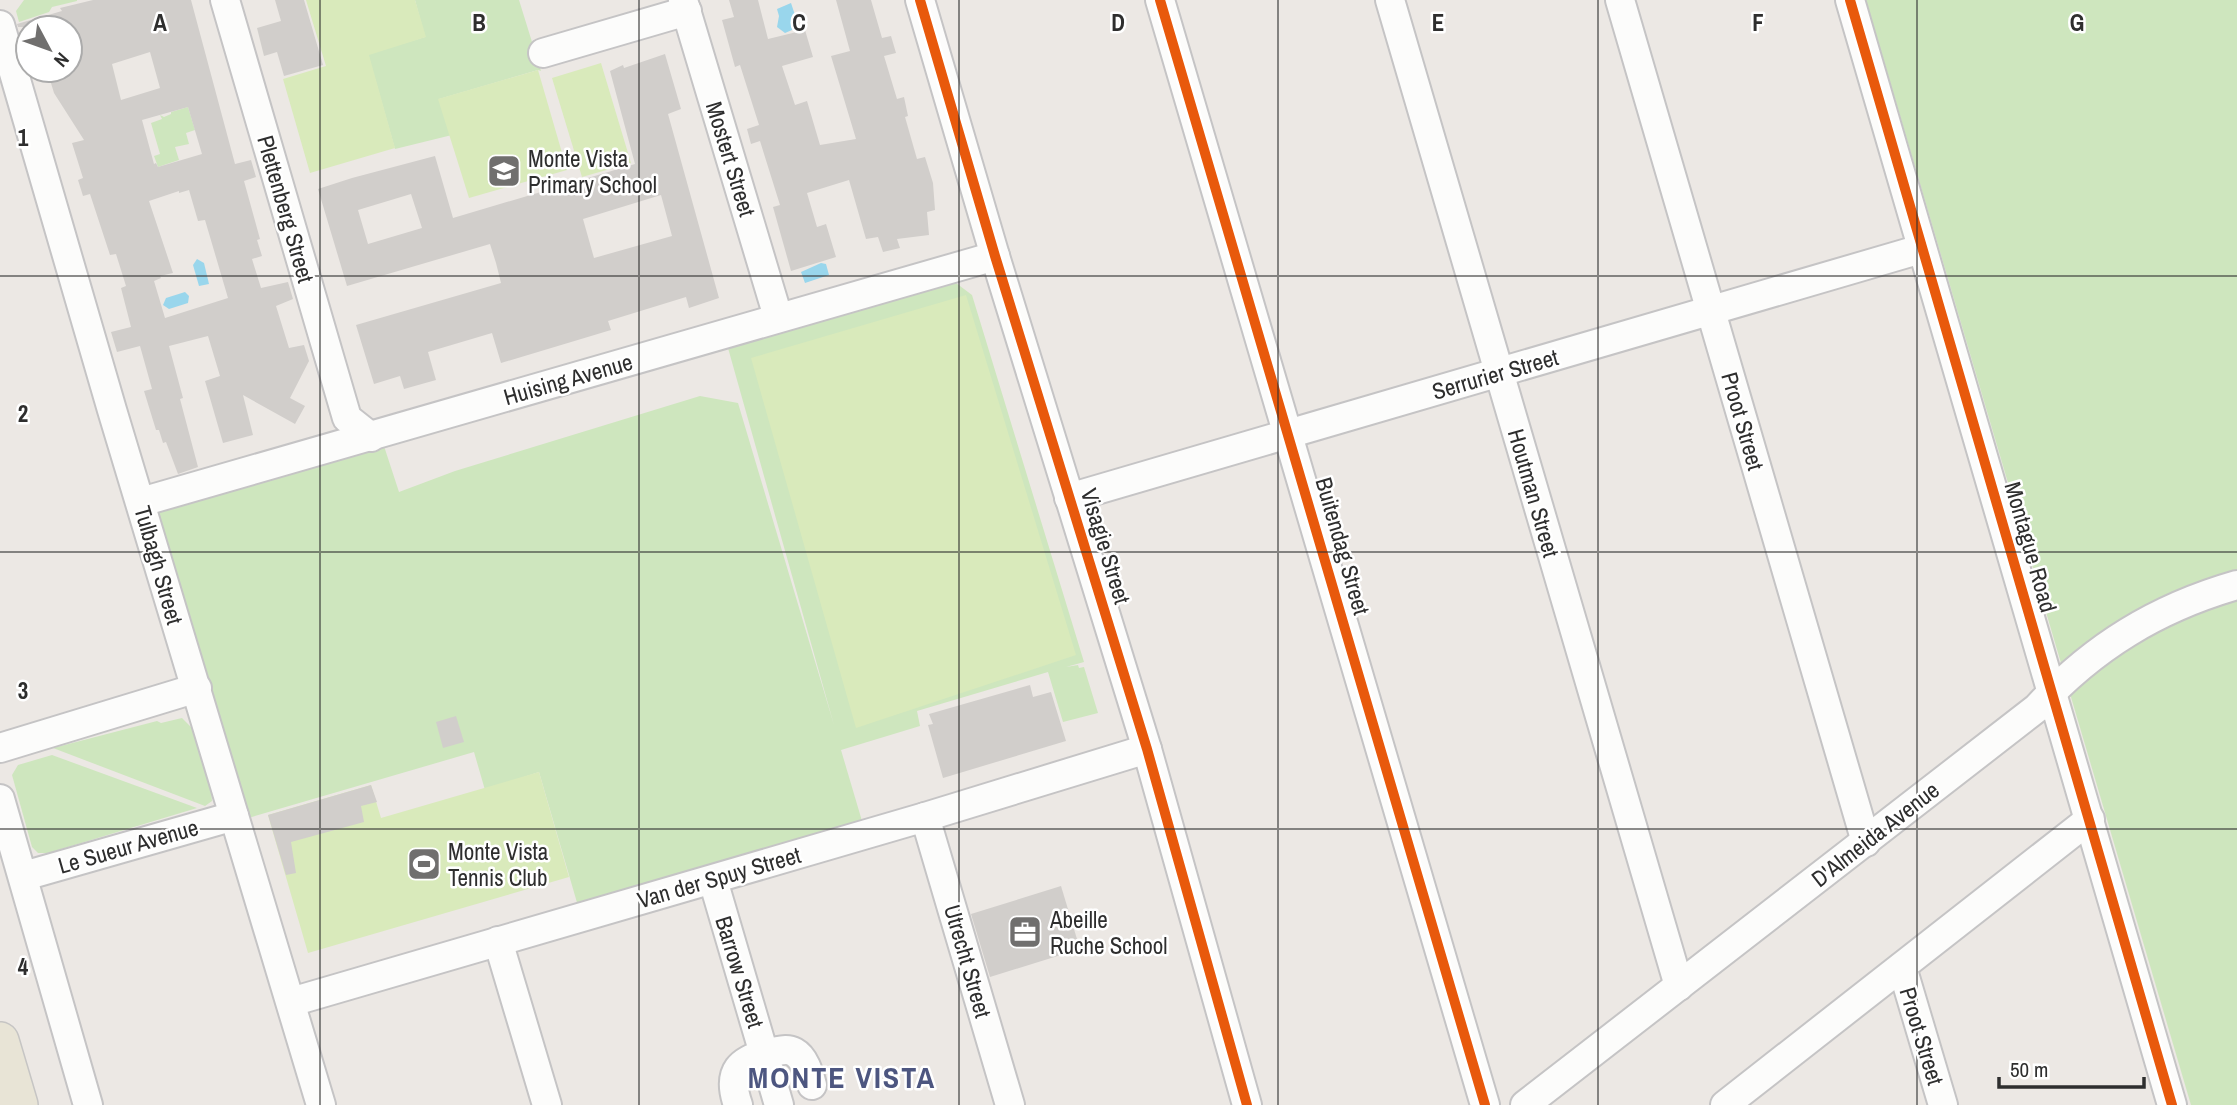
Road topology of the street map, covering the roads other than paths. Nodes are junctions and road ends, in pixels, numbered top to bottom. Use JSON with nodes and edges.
{"nodes":[{"id":1,"x":225,"y":0,"type":"edge"},
{"id":2,"x":920,"y":0,"type":"edge"},
{"id":3,"x":1160,"y":0,"type":"edge"},
{"id":4,"x":1390,"y":0,"type":"edge"},
{"id":5,"x":1620,"y":0,"type":"edge"},
{"id":6,"x":1850,"y":0,"type":"edge"},
{"id":7,"x":685,"y":6,"type":"edge"},
{"id":8,"x":0,"y":25,"type":"edge"},
{"id":9,"x":543,"y":53,"type":"dead end"},
{"id":10,"x":1922,"y":249,"type":"junction"},
{"id":11,"x":995,"y":256,"type":"junction"},
{"id":12,"x":1710,"y":310,"type":"junction"},
{"id":13,"x":778,"y":317,"type":"junction"},
{"id":14,"x":1499,"y":373,"type":"junction"},
{"id":15,"x":347,"y":418,"type":"junction"},
{"id":16,"x":1288,"y":434,"type":"junction"},
{"id":17,"x":372,"y":437,"type":"junction"},
{"id":18,"x":330,"y":449,"type":"junction"},
{"id":19,"x":1069,"y":498,"type":"junction"},
{"id":20,"x":141,"y":502,"type":"junction"},
{"id":21,"x":2237,"y":585,"type":"edge"},
{"id":22,"x":197,"y":688,"type":"junction"},
{"id":23,"x":2052,"y":692,"type":"junction"},
{"id":24,"x":0,"y":748,"type":"edge"},
{"id":25,"x":1147,"y":750,"type":"junction"},
{"id":26,"x":0,"y":799,"type":"edge"},
{"id":27,"x":234,"y":816,"type":"junction"},
{"id":28,"x":925,"y":817,"type":"junction"},
{"id":29,"x":2090,"y":820,"type":"junction"},
{"id":30,"x":1866,"y":842,"type":"junction"},
{"id":31,"x":24,"y":876,"type":"junction"},
{"id":32,"x":713,"y":880,"type":"junction"},
{"id":33,"x":498,"y":941,"type":"junction"},
{"id":34,"x":1902,"y":967,"type":"junction"},
{"id":35,"x":1679,"y":986,"type":"junction"},
{"id":36,"x":291,"y":1002,"type":"junction"},
{"id":37,"x":0,"y":1041,"type":"edge"},
{"id":38,"x":764,"y":1054,"type":"junction"},
{"id":39,"x":812,"y":1085,"type":"dead end"},
{"id":40,"x":19,"y":1105,"type":"edge"},
{"id":41,"x":88,"y":1105,"type":"edge"},
{"id":42,"x":321,"y":1105,"type":"edge"},
{"id":43,"x":547,"y":1105,"type":"edge"},
{"id":44,"x":738,"y":1105,"type":"edge"},
{"id":45,"x":779,"y":1105,"type":"edge"},
{"id":46,"x":1010,"y":1105,"type":"edge"},
{"id":47,"x":1247,"y":1105,"type":"edge"},
{"id":48,"x":1485,"y":1105,"type":"edge"},
{"id":49,"x":1525,"y":1105,"type":"edge"},
{"id":50,"x":1725,"y":1105,"type":"edge"},
{"id":51,"x":1943,"y":1105,"type":"edge"},
{"id":52,"x":2172,"y":1105,"type":"edge"}],
"edges":[{"from":1,"to":15,"type":"street","name":"Plettenberg Street"},
{"from":2,"to":11,"type":"street","name":"Visagie Street"},
{"from":3,"to":16,"type":"street","name":"Buitendag Street"},
{"from":4,"to":14,"type":"street","name":"Houtman Street"},
{"from":5,"to":12,"type":"street","name":"Proot Street"},
{"from":6,"to":10,"type":"street","name":"Montague Road"},
{"from":7,"to":9,"type":"street"},
{"from":7,"to":13,"type":"street","name":"Mostert Street"},
{"from":8,"to":20,"type":"street","name":"Tulbagh Street"},
{"from":10,"to":12,"type":"street","name":"Serrurier Street"},
{"from":10,"to":23,"type":"street","name":"Montague Road"},
{"from":11,"to":13,"type":"street","name":"Huising Avenue"},
{"from":11,"to":19,"type":"street","name":"Visagie Street"},
{"from":12,"to":14,"type":"street","name":"Serrurier Street"},
{"from":12,"to":30,"type":"street","name":"Proot Street"},
{"from":13,"to":17,"type":"street","name":"Huising Avenue"},
{"from":14,"to":16,"type":"street","name":"Serrurier Street"},
{"from":14,"to":35,"type":"street","name":"Houtman Street"},
{"from":15,"to":17,"type":"street"},
{"from":15,"to":18,"type":"street"},
{"from":16,"to":19,"type":"street","name":"Serrurier Street"},
{"from":16,"to":48,"type":"street","name":"Buitendag Street"},
{"from":17,"to":18,"type":"street","name":"Huising Avenue"},
{"from":18,"to":20,"type":"street","name":"Huising Avenue"},
{"from":19,"to":25,"type":"street","name":"Visagie Street"},
{"from":20,"to":22,"type":"street","name":"Tulbagh Street"},
{"from":21,"to":23,"type":"street","name":"D'Almeida Avenue"},
{"from":22,"to":24,"type":"street"},
{"from":22,"to":27,"type":"street","name":"Tulbagh Street"},
{"from":23,"to":29,"type":"street","name":"Montague Road"},
{"from":23,"to":30,"type":"street","name":"D'Almeida Avenue"},
{"from":25,"to":28,"type":"street","name":"Van der Spuy Street"},
{"from":25,"to":47,"type":"street","name":"Visagie Street"},
{"from":26,"to":31,"type":"street"},
{"from":27,"to":31,"type":"street","name":"Le Sueur Avenue"},
{"from":27,"to":36,"type":"street","name":"Tulbagh Street"},
{"from":28,"to":32,"type":"street","name":"Van der Spuy Street"},
{"from":28,"to":46,"type":"street","name":"Utrecht Street"},
{"from":29,"to":34,"type":"street"},
{"from":29,"to":52,"type":"street","name":"Montague Road"},
{"from":30,"to":35,"type":"street","name":"D'Almeida Avenue"},
{"from":31,"to":41,"type":"street"},
{"from":32,"to":33,"type":"street","name":"Van der Spuy Street"},
{"from":32,"to":38,"type":"street","name":"Barrow Street"},
{"from":33,"to":36,"type":"street","name":"Van der Spuy Street"},
{"from":33,"to":43,"type":"street"},
{"from":34,"to":50,"type":"street"},
{"from":34,"to":51,"type":"street","name":"Proot Street"},
{"from":35,"to":49,"type":"street","name":"D'Almeida Avenue"},
{"from":36,"to":42,"type":"street","name":"Tulbagh Street"},
{"from":37,"to":40,"type":"main road"},
{"from":38,"to":39,"type":"street"},
{"from":38,"to":44,"type":"street"},
{"from":38,"to":45,"type":"street","name":"Barrow Street"}]}
